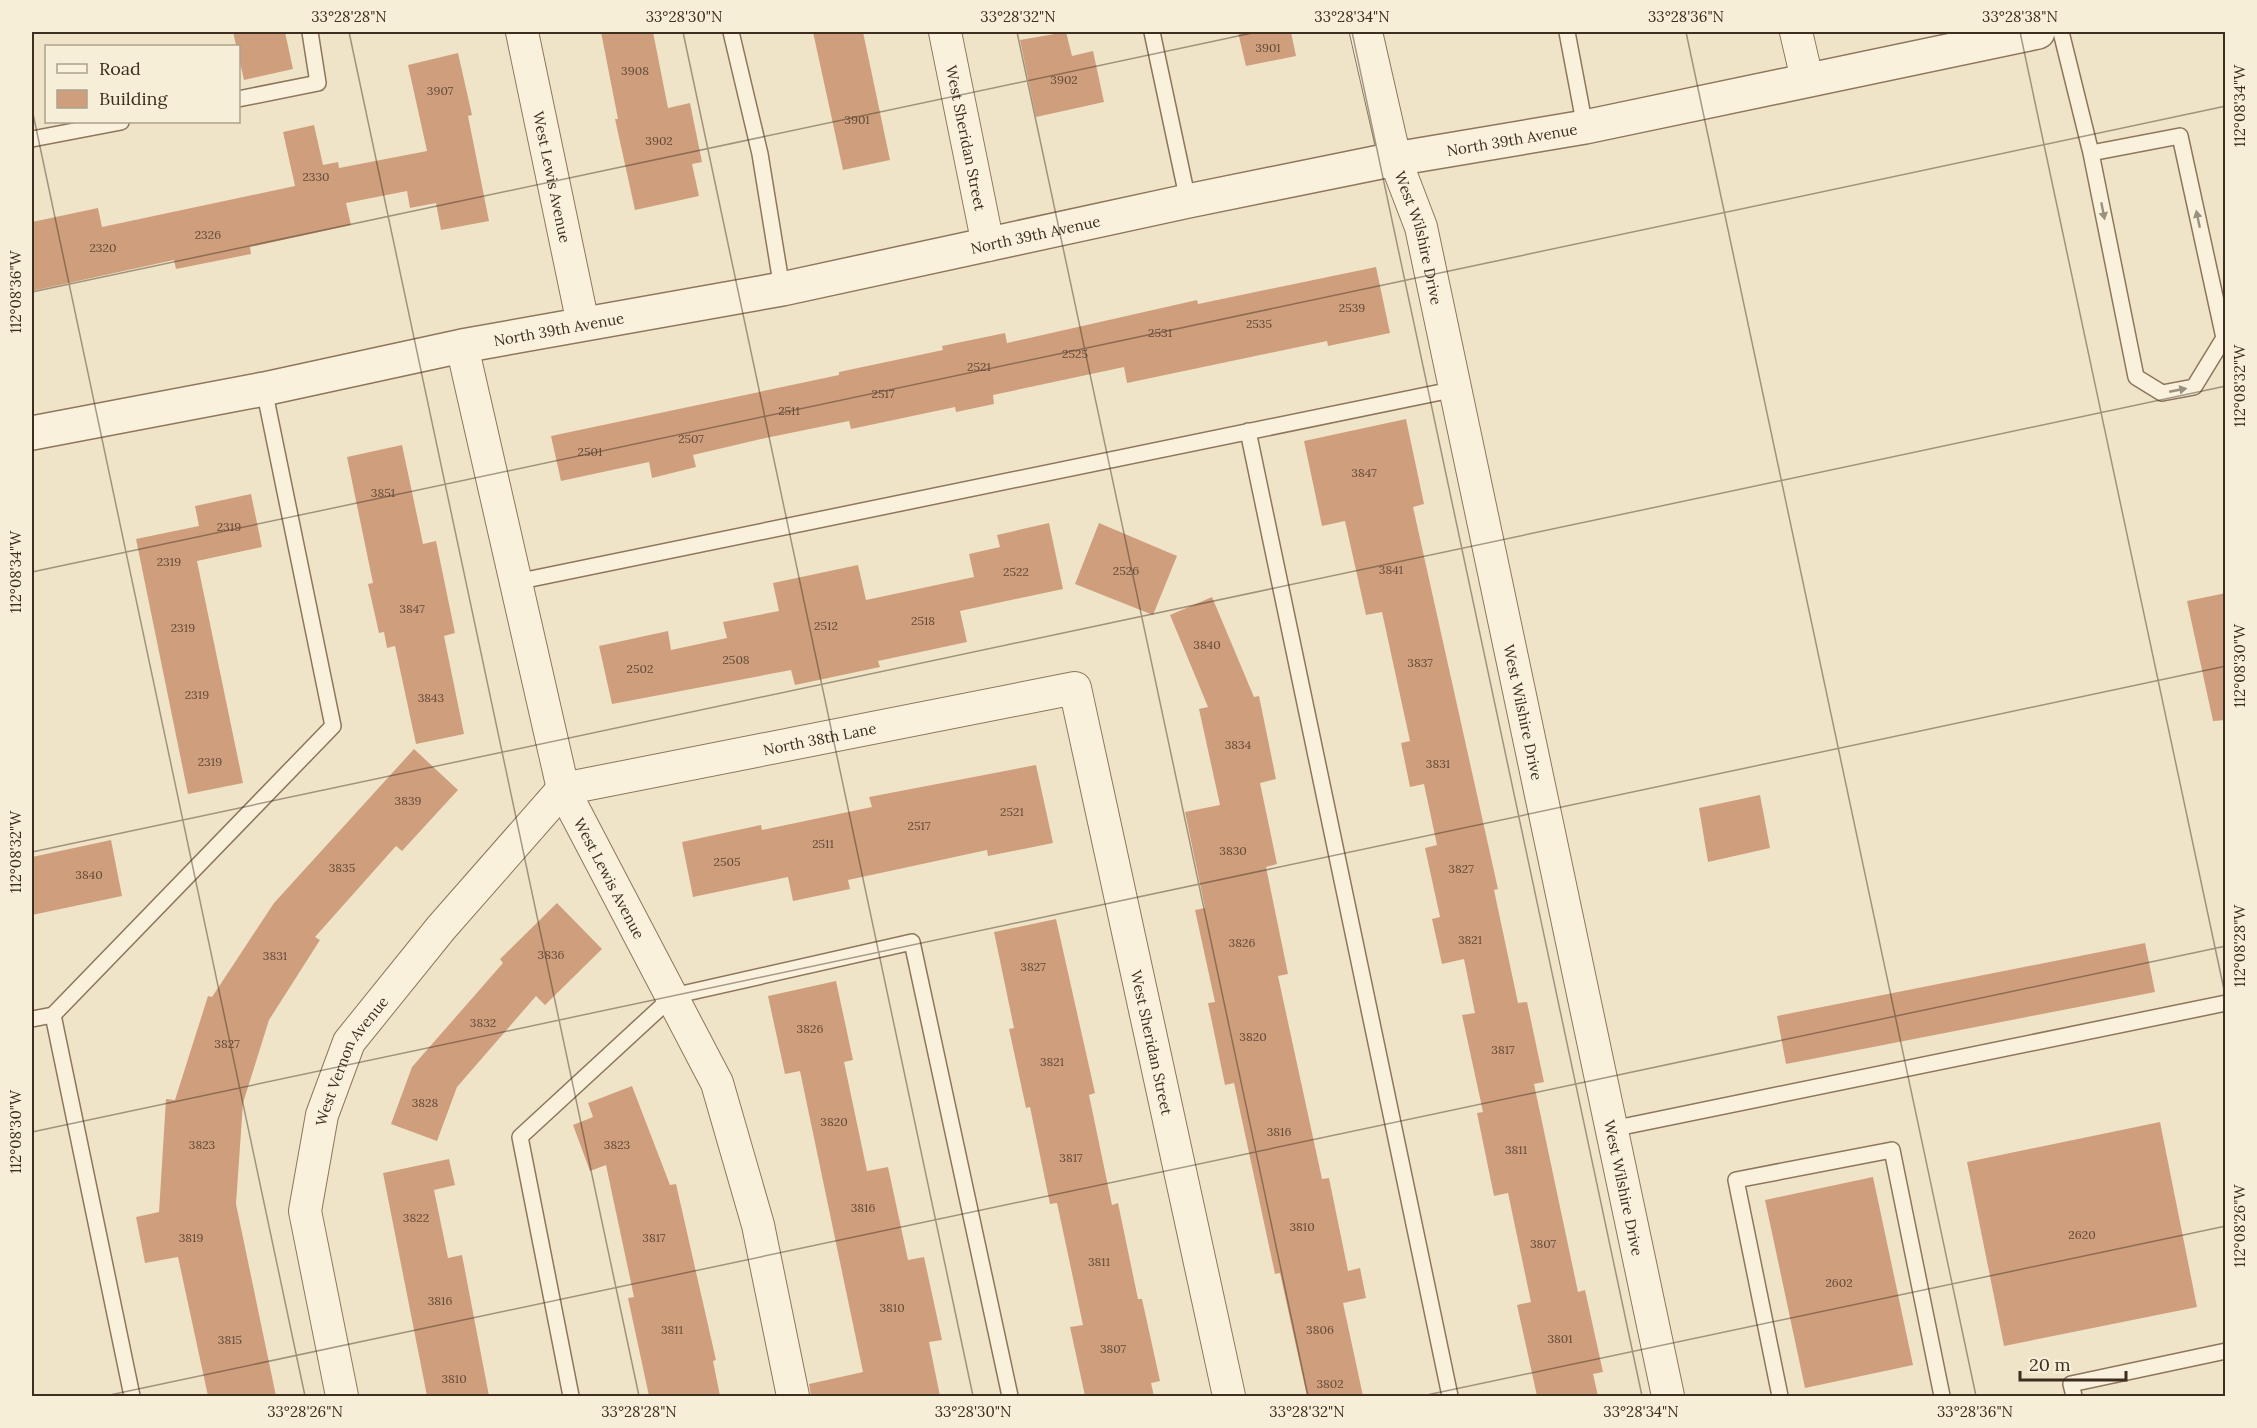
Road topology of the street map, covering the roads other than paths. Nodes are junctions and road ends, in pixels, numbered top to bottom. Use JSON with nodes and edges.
{"nodes":[{"id":1,"x":310,"y":32,"type":"edge"},
{"id":2,"x":522,"y":32,"type":"edge"},
{"id":3,"x":731,"y":32,"type":"edge"},
{"id":4,"x":945,"y":32,"type":"edge"},
{"id":5,"x":1152,"y":32,"type":"edge"},
{"id":6,"x":1366,"y":32,"type":"edge"},
{"id":7,"x":1567,"y":32,"type":"edge"},
{"id":8,"x":1796,"y":32,"type":"edge"},
{"id":9,"x":2061,"y":32,"type":"edge"},
{"id":10,"x":2019,"y":33,"type":"edge"},
{"id":11,"x":1807,"y":79,"type":"junction"},
{"id":12,"x":240,"y":99,"type":"edge"},
{"id":13,"x":116,"y":123,"type":"edge"},
{"id":14,"x":1585,"y":127,"type":"junction"},
{"id":15,"x":32,"y":139,"type":"edge"},
{"id":16,"x":2091,"y":153,"type":"junction"},
{"id":17,"x":1395,"y":159,"type":"junction"},
{"id":18,"x":1188,"y":201,"type":"junction"},
{"id":19,"x":988,"y":245,"type":"junction"},
{"id":20,"x":782,"y":289,"type":"junction"},
{"id":21,"x":583,"y":324,"type":"junction"},
{"id":22,"x":462,"y":346,"type":"junction"},
{"id":23,"x":264,"y":389,"type":"junction"},
{"id":24,"x":1456,"y":389,"type":"junction"},
{"id":25,"x":1248,"y":431,"type":"junction"},
{"id":26,"x":32,"y":433,"type":"edge"},
{"id":27,"x":516,"y":582,"type":"junction"},
{"id":28,"x":1075,"y":688,"type":"joint"},
{"id":29,"x":563,"y":789,"type":"junction"},
{"id":30,"x":673,"y":996,"type":"junction"},
{"id":31,"x":2226,"y":1003,"type":"edge"},
{"id":32,"x":53,"y":1015,"type":"junction"},
{"id":33,"x":32,"y":1019,"type":"edge"},
{"id":34,"x":1612,"y":1129,"type":"junction"},
{"id":35,"x":2226,"y":1352,"type":"edge"},
{"id":36,"x":132,"y":1396,"type":"edge"},
{"id":37,"x":342,"y":1396,"type":"edge"},
{"id":38,"x":571,"y":1396,"type":"edge"},
{"id":39,"x":793,"y":1396,"type":"edge"},
{"id":40,"x":1010,"y":1396,"type":"edge"},
{"id":41,"x":1229,"y":1396,"type":"edge"},
{"id":42,"x":1450,"y":1396,"type":"edge"},
{"id":43,"x":1668,"y":1396,"type":"edge"},
{"id":44,"x":1780,"y":1396,"type":"edge"},
{"id":45,"x":1942,"y":1396,"type":"edge"},
{"id":46,"x":2074,"y":1396,"type":"edge"}],
"edges":[{"from":1,"to":12,"type":"lane"},
{"from":2,"to":21,"type":"street","name":"West Lewis Avenue"},
{"from":3,"to":20,"type":"lane"},
{"from":4,"to":19,"type":"street","name":"West Sheridan Street"},
{"from":5,"to":18,"type":"lane"},
{"from":6,"to":17,"type":"street","name":"West Wilshire Drive"},
{"from":7,"to":14,"type":"lane"},
{"from":8,"to":11,"type":"street"},
{"from":9,"to":16,"type":"lane"},
{"from":10,"to":11,"type":"street","name":"North 39th Avenue"},
{"from":11,"to":14,"type":"street","name":"North 39th Avenue"},
{"from":13,"to":15,"type":"lane"},
{"from":14,"to":17,"type":"street","name":"North 39th Avenue"},
{"from":16,"to":16,"type":"lane","one_way":true},
{"from":17,"to":18,"type":"street","name":"North 39th Avenue"},
{"from":17,"to":24,"type":"street","name":"West Wilshire Drive"},
{"from":18,"to":19,"type":"street","name":"North 39th Avenue"},
{"from":19,"to":20,"type":"street","name":"North 39th Avenue"},
{"from":20,"to":21,"type":"street","name":"North 39th Avenue"},
{"from":21,"to":22,"type":"street","name":"North 39th Avenue"},
{"from":22,"to":23,"type":"street","name":"North 39th Avenue"},
{"from":22,"to":27,"type":"street","name":"West Lewis Avenue"},
{"from":23,"to":26,"type":"street","name":"North 39th Avenue"},
{"from":23,"to":32,"type":"lane"},
{"from":24,"to":25,"type":"lane"},
{"from":24,"to":34,"type":"street","name":"West Wilshire Drive"},
{"from":25,"to":27,"type":"lane"},
{"from":25,"to":42,"type":"lane"},
{"from":27,"to":29,"type":"street","name":"West Lewis Avenue"},
{"from":28,"to":29,"type":"street","name":"North 38th Lane"},
{"from":28,"to":41,"type":"street","name":"West Sheridan Street"},
{"from":29,"to":30,"type":"street","name":"West Lewis Avenue"},
{"from":29,"to":37,"type":"street","name":"West Vernon Avenue"},
{"from":30,"to":38,"type":"lane"},
{"from":30,"to":39,"type":"street","name":"West Lewis Avenue"},
{"from":30,"to":40,"type":"lane"},
{"from":31,"to":34,"type":"lane"},
{"from":32,"to":33,"type":"lane"},
{"from":32,"to":36,"type":"lane"},
{"from":34,"to":43,"type":"street","name":"West Wilshire Drive"},
{"from":35,"to":46,"type":"lane"},
{"from":44,"to":45,"type":"lane"}]}
